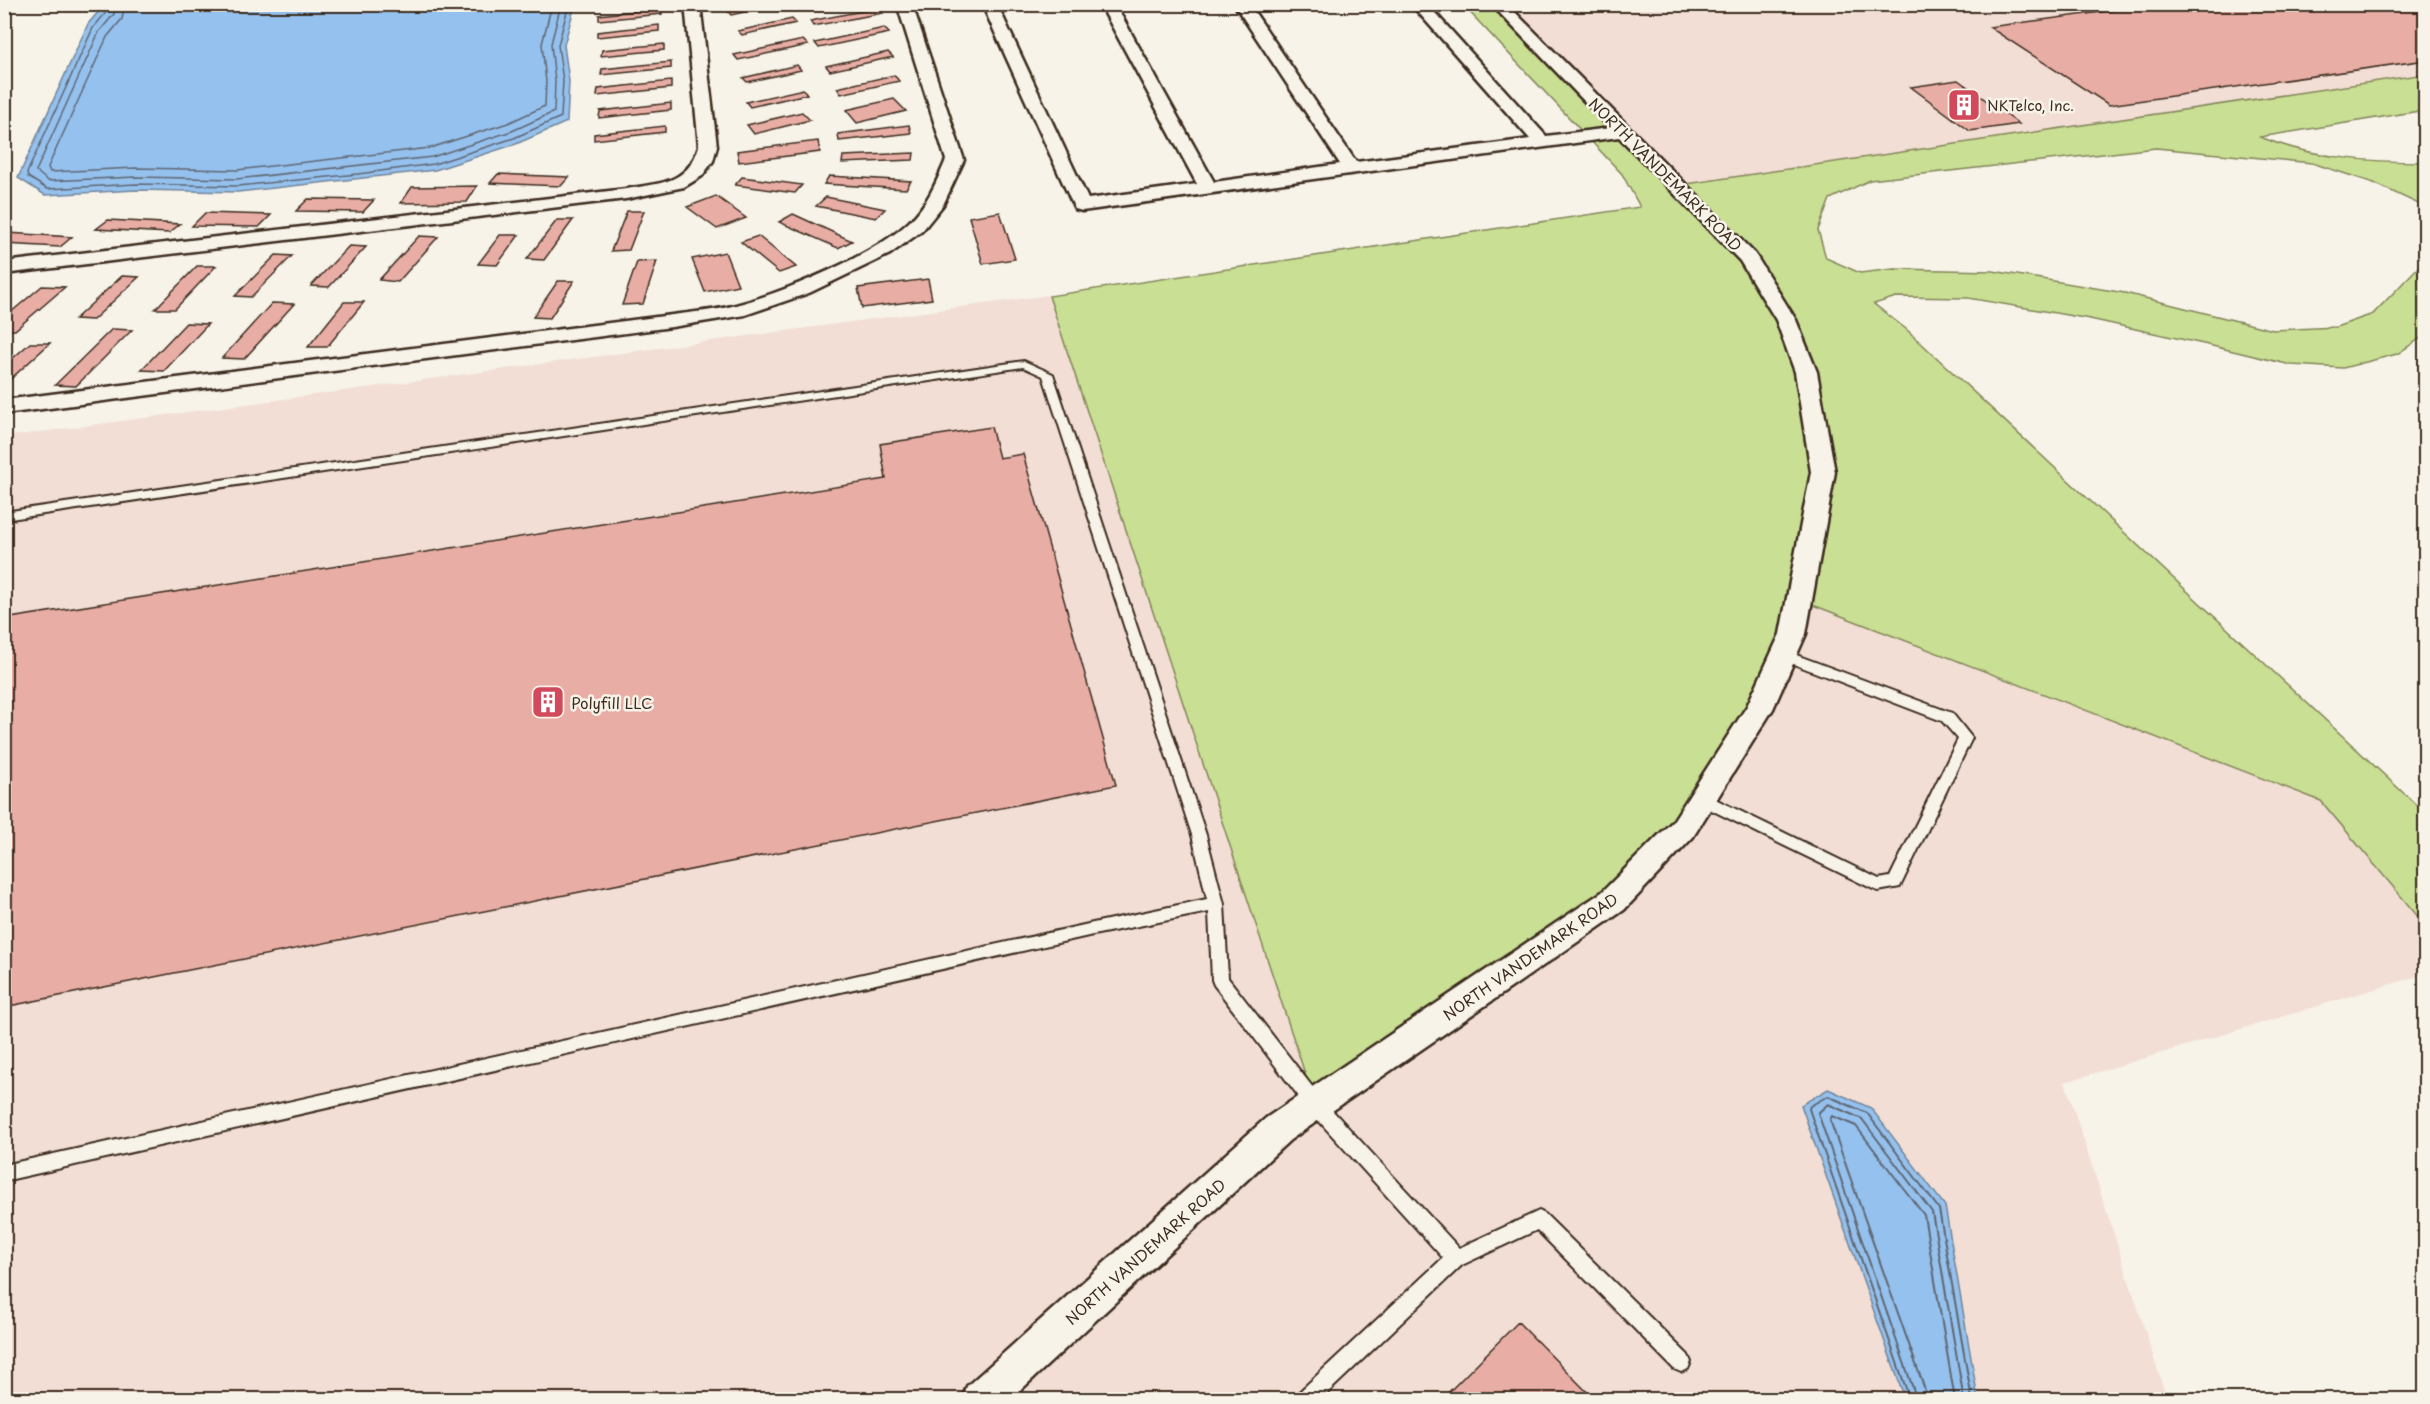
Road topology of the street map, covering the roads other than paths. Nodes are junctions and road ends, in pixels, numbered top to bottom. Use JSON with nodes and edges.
{"nodes":[{"id":1,"x":692,"y":4,"type":"edge"},
{"id":2,"x":904,"y":4,"type":"edge"},
{"id":3,"x":989,"y":4,"type":"edge"},
{"id":4,"x":1107,"y":4,"type":"edge"},
{"id":5,"x":1241,"y":4,"type":"edge"},
{"id":6,"x":1418,"y":4,"type":"edge"},
{"id":7,"x":1498,"y":4,"type":"edge"},
{"id":8,"x":1624,"y":131,"type":"junction"},
{"id":9,"x":1542,"y":142,"type":"junction"},
{"id":10,"x":1350,"y":168,"type":"junction"},
{"id":11,"x":1208,"y":187,"type":"junction"},
{"id":12,"x":4,"y":268,"type":"edge"},
{"id":13,"x":4,"y":407,"type":"edge"},
{"id":14,"x":4,"y":516,"type":"edge"},
{"id":15,"x":1783,"y":655,"type":"junction"},
{"id":16,"x":1702,"y":799,"type":"junction"},
{"id":17,"x":1216,"y":904,"type":"junction"},
{"id":18,"x":1315,"y":1104,"type":"junction"},
{"id":19,"x":4,"y":1173,"type":"edge"},
{"id":20,"x":1456,"y":1259,"type":"junction"},
{"id":21,"x":1681,"y":1362,"type":"dead end"},
{"id":22,"x":985,"y":1398,"type":"edge"},
{"id":23,"x":1305,"y":1400,"type":"edge"}],
"edges":[{"from":1,"to":12,"type":"street"},
{"from":2,"to":13,"type":"street"},
{"from":3,"to":11,"type":"street"},
{"from":4,"to":11,"type":"street"},
{"from":5,"to":10,"type":"street"},
{"from":6,"to":9,"type":"street"},
{"from":7,"to":8,"type":"street","name":"NORTH VANDEMARK ROAD"},
{"from":8,"to":9,"type":"street"},
{"from":8,"to":15,"type":"street","name":"NORTH VANDEMARK ROAD"},
{"from":9,"to":10,"type":"street"},
{"from":10,"to":11,"type":"street"},
{"from":14,"to":17,"type":"lane"},
{"from":15,"to":16,"type":"street","name":"NORTH VANDEMARK ROAD"},
{"from":15,"to":16,"type":"lane"},
{"from":16,"to":18,"type":"street","name":"NORTH VANDEMARK ROAD"},
{"from":17,"to":18,"type":"lane"},
{"from":17,"to":19,"type":"lane"},
{"from":18,"to":20,"type":"lane"},
{"from":18,"to":22,"type":"street","name":"NORTH VANDEMARK ROAD"},
{"from":20,"to":21,"type":"lane"},
{"from":20,"to":23,"type":"lane"}]}
